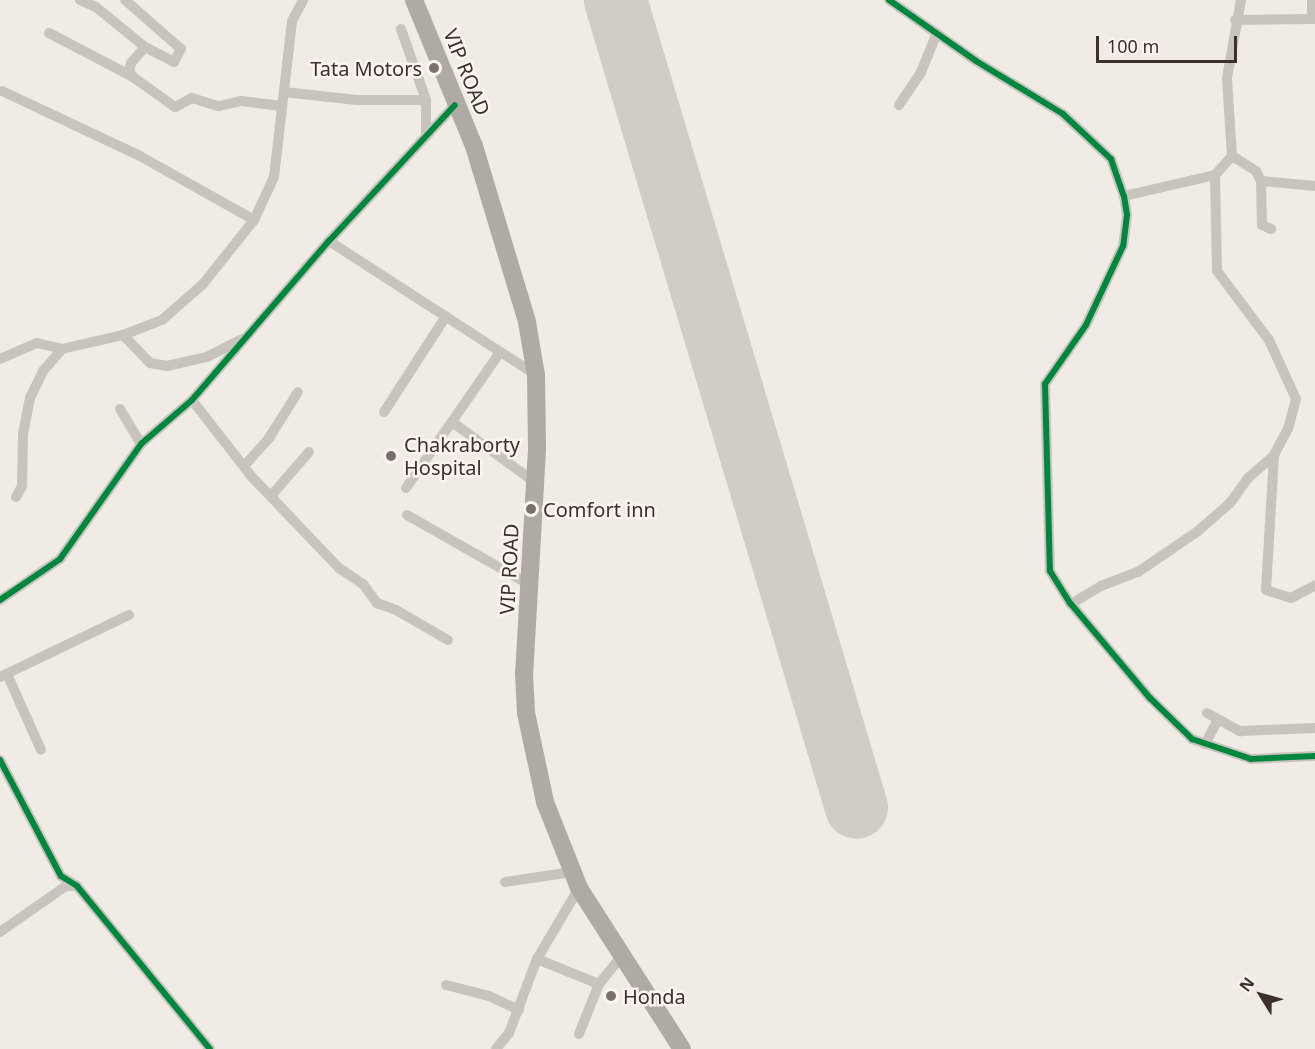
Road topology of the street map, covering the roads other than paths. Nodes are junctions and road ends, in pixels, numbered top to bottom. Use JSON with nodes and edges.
{"nodes":[{"id":1,"x":80,"y":0,"type":"edge"},
{"id":2,"x":125,"y":0,"type":"edge"},
{"id":3,"x":303,"y":0,"type":"edge"},
{"id":4,"x":414,"y":0,"type":"edge"},
{"id":5,"x":889,"y":0,"type":"edge"},
{"id":6,"x":1241,"y":0,"type":"edge"},
{"id":7,"x":1312,"y":0,"type":"edge"},
{"id":8,"x":1314,"y":19,"type":"edge"},
{"id":9,"x":1235,"y":20,"type":"junction"},
{"id":10,"x":401,"y":29,"type":"dead end"},
{"id":11,"x":49,"y":33,"type":"dead end"},
{"id":12,"x":937,"y":33,"type":"junction"},
{"id":13,"x":145,"y":47,"type":"junction"},
{"id":14,"x":133,"y":77,"type":"junction"},
{"id":15,"x":2,"y":91,"type":"dead end"},
{"id":16,"x":284,"y":92,"type":"junction"},
{"id":17,"x":426,"y":100,"type":"junction"},
{"id":18,"x":282,"y":105,"type":"junction"},
{"id":19,"x":455,"y":105,"type":"junction"},
{"id":20,"x":899,"y":105,"type":"dead end"},
{"id":21,"x":426,"y":137,"type":"junction"},
{"id":22,"x":1232,"y":156,"type":"junction"},
{"id":23,"x":1215,"y":175,"type":"junction"},
{"id":24,"x":1261,"y":182,"type":"junction"},
{"id":25,"x":1315,"y":186,"type":"edge"},
{"id":26,"x":1124,"y":195,"type":"junction"},
{"id":27,"x":254,"y":220,"type":"junction"},
{"id":28,"x":1271,"y":229,"type":"dead end"},
{"id":29,"x":329,"y":241,"type":"junction"},
{"id":30,"x":446,"y":316,"type":"junction"},
{"id":31,"x":123,"y":335,"type":"junction"},
{"id":32,"x":248,"y":336,"type":"junction"},
{"id":33,"x":62,"y":349,"type":"junction"},
{"id":34,"x":500,"y":352,"type":"junction"},
{"id":35,"x":0,"y":359,"type":"edge"},
{"id":36,"x":536,"y":375,"type":"junction"},
{"id":37,"x":298,"y":392,"type":"dead end"},
{"id":38,"x":192,"y":400,"type":"junction"},
{"id":39,"x":120,"y":409,"type":"dead end"},
{"id":40,"x":384,"y":412,"type":"dead end"},
{"id":41,"x":452,"y":422,"type":"junction"},
{"id":42,"x":141,"y":444,"type":"junction"},
{"id":43,"x":309,"y":452,"type":"dead end"},
{"id":44,"x":1274,"y":455,"type":"junction"},
{"id":45,"x":244,"y":466,"type":"junction"},
{"id":46,"x":536,"y":483,"type":"junction"},
{"id":47,"x":406,"y":488,"type":"dead end"},
{"id":48,"x":16,"y":496,"type":"dead end"},
{"id":49,"x":271,"y":496,"type":"junction"},
{"id":50,"x":407,"y":515,"type":"dead end"},
{"id":51,"x":530,"y":585,"type":"junction"},
{"id":52,"x":1315,"y":586,"type":"edge"},
{"id":53,"x":0,"y":600,"type":"edge"},
{"id":54,"x":1071,"y":604,"type":"junction"},
{"id":55,"x":129,"y":615,"type":"dead end"},
{"id":56,"x":448,"y":640,"type":"dead end"},
{"id":57,"x":3,"y":676,"type":"edge"},
{"id":58,"x":1207,"y":713,"type":"dead end"},
{"id":59,"x":1217,"y":721,"type":"junction"},
{"id":60,"x":1315,"y":728,"type":"edge"},
{"id":61,"x":1205,"y":744,"type":"junction"},
{"id":62,"x":41,"y":750,"type":"dead end"},
{"id":63,"x":1315,"y":756,"type":"edge"},
{"id":64,"x":0,"y":760,"type":"edge"},
{"id":65,"x":575,"y":880,"type":"junction"},
{"id":66,"x":505,"y":882,"type":"dead end"},
{"id":67,"x":77,"y":886,"type":"junction"},
{"id":68,"x":0,"y":932,"type":"edge"},
{"id":69,"x":623,"y":954,"type":"junction"},
{"id":70,"x":537,"y":959,"type":"junction"},
{"id":71,"x":599,"y":984,"type":"junction"},
{"id":72,"x":446,"y":985,"type":"dead end"},
{"id":73,"x":519,"y":1010,"type":"junction"},
{"id":74,"x":579,"y":1034,"type":"dead end"},
{"id":75,"x":210,"y":1049,"type":"edge"},
{"id":76,"x":496,"y":1049,"type":"edge"},
{"id":77,"x":682,"y":1049,"type":"edge"}],
"edges":[{"from":1,"to":13,"type":"street"},
{"from":2,"to":13,"type":"street"},
{"from":3,"to":16,"type":"street"},
{"from":4,"to":19,"type":"highway","name":"VIP ROAD"},
{"from":5,"to":12,"type":"street"},
{"from":6,"to":9,"type":"street"},
{"from":7,"to":8,"type":"street"},
{"from":8,"to":9,"type":"street"},
{"from":9,"to":22,"type":"street"},
{"from":10,"to":17,"type":"street"},
{"from":11,"to":14,"type":"street"},
{"from":12,"to":20,"type":"street"},
{"from":12,"to":26,"type":"street"},
{"from":13,"to":14,"type":"street"},
{"from":14,"to":18,"type":"street"},
{"from":15,"to":27,"type":"street"},
{"from":16,"to":17,"type":"street"},
{"from":16,"to":18,"type":"street"},
{"from":17,"to":21,"type":"street"},
{"from":18,"to":27,"type":"street"},
{"from":19,"to":21,"type":"street"},
{"from":19,"to":36,"type":"highway","name":"VIP ROAD"},
{"from":21,"to":29,"type":"street"},
{"from":22,"to":23,"type":"street"},
{"from":22,"to":24,"type":"street"},
{"from":23,"to":26,"type":"street"},
{"from":23,"to":44,"type":"street"},
{"from":24,"to":25,"type":"street"},
{"from":24,"to":28,"type":"street"},
{"from":26,"to":54,"type":"street"},
{"from":27,"to":31,"type":"street"},
{"from":29,"to":30,"type":"street"},
{"from":29,"to":32,"type":"street"},
{"from":30,"to":34,"type":"street"},
{"from":30,"to":40,"type":"street"},
{"from":31,"to":32,"type":"street"},
{"from":31,"to":33,"type":"street"},
{"from":32,"to":38,"type":"street"},
{"from":33,"to":35,"type":"street"},
{"from":33,"to":48,"type":"street"},
{"from":34,"to":36,"type":"street"},
{"from":34,"to":41,"type":"street"},
{"from":36,"to":46,"type":"highway","name":"VIP ROAD"},
{"from":37,"to":45,"type":"street"},
{"from":38,"to":42,"type":"street"},
{"from":38,"to":45,"type":"street"},
{"from":39,"to":42,"type":"street"},
{"from":41,"to":46,"type":"street"},
{"from":41,"to":47,"type":"street"},
{"from":42,"to":53,"type":"street"},
{"from":43,"to":49,"type":"street"},
{"from":44,"to":52,"type":"street"},
{"from":44,"to":54,"type":"street"},
{"from":45,"to":49,"type":"street"},
{"from":46,"to":51,"type":"highway","name":"VIP ROAD"},
{"from":49,"to":56,"type":"street"},
{"from":50,"to":51,"type":"street"},
{"from":51,"to":65,"type":"highway","name":"VIP ROAD"},
{"from":54,"to":61,"type":"street"},
{"from":55,"to":57,"type":"street"},
{"from":57,"to":62,"type":"street"},
{"from":58,"to":59,"type":"street"},
{"from":59,"to":60,"type":"street"},
{"from":59,"to":61,"type":"street"},
{"from":61,"to":63,"type":"street"},
{"from":64,"to":67,"type":"street"},
{"from":65,"to":66,"type":"street"},
{"from":65,"to":69,"type":"highway","name":"VIP ROAD"},
{"from":65,"to":70,"type":"street"},
{"from":67,"to":68,"type":"street"},
{"from":67,"to":75,"type":"street"},
{"from":69,"to":71,"type":"street"},
{"from":69,"to":77,"type":"highway","name":"VIP ROAD"},
{"from":70,"to":71,"type":"street"},
{"from":70,"to":73,"type":"street"},
{"from":71,"to":74,"type":"street"},
{"from":72,"to":73,"type":"street"},
{"from":73,"to":76,"type":"street"}]}
